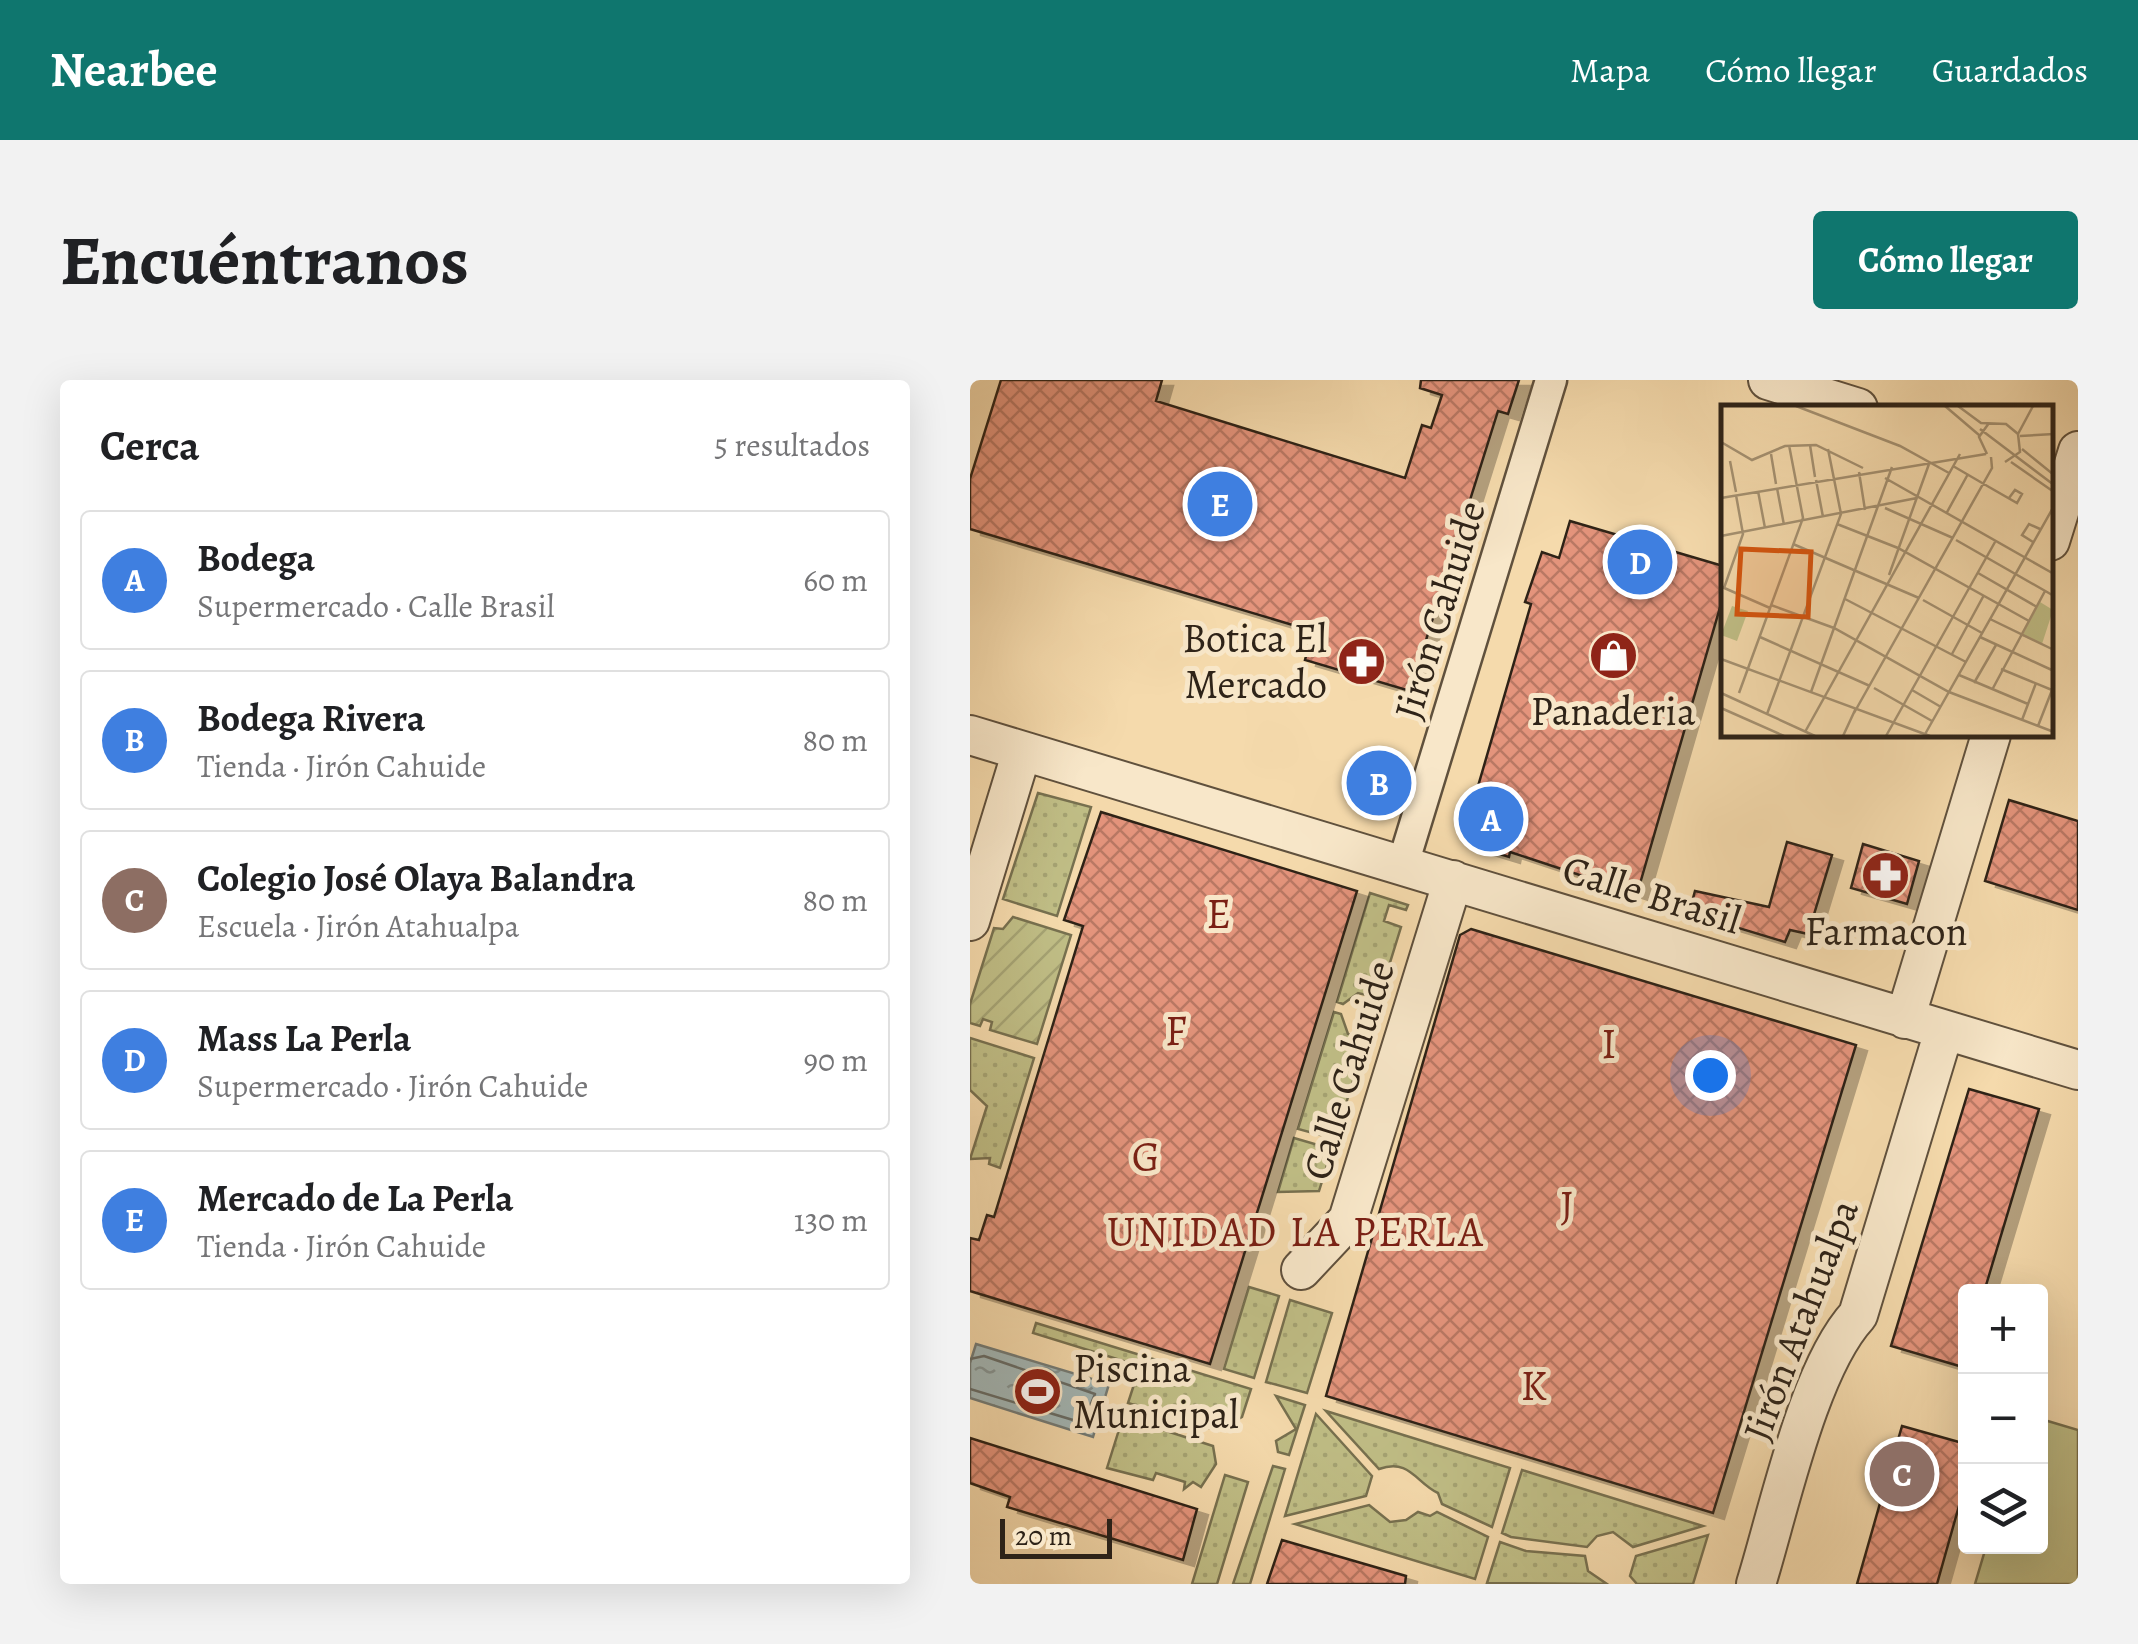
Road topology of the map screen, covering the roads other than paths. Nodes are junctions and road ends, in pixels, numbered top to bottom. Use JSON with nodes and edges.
{"nodes":[{"id":1,"x":1551,"y":380,"type":"edge"},
{"id":2,"x":1768,"y":380,"type":"edge"},
{"id":3,"x":1848,"y":405,"type":"edge"},
{"id":4,"x":2070,"y":466,"type":"edge"},
{"id":5,"x":2053,"y":530,"type":"edge"},
{"id":6,"x":970,"y":735,"type":"edge"},
{"id":7,"x":1990,"y":738,"type":"edge"},
{"id":8,"x":1022,"y":751,"type":"junction"},
{"id":9,"x":1403,"y":864,"type":"junction"},
{"id":10,"x":1453,"y":880,"type":"junction"},
{"id":11,"x":970,"y":921,"type":"edge"},
{"id":12,"x":1906,"y":1018,"type":"junction"},
{"id":13,"x":1944,"y":1031,"type":"junction"},
{"id":14,"x":2078,"y":1070,"type":"edge"},
{"id":15,"x":1301,"y":1270,"type":"dead end"},
{"id":16,"x":1756,"y":1584,"type":"edge"}],
"edges":[{"from":1,"to":9,"type":"street","name":"Jirón Cahuide"},
{"from":2,"to":3,"type":"street"},
{"from":4,"to":5,"type":"street"},
{"from":6,"to":8,"type":"street","name":"Calle Brasil"},
{"from":7,"to":12,"type":"street"},
{"from":8,"to":9,"type":"street","name":"Calle Brasil"},
{"from":8,"to":11,"type":"street"},
{"from":9,"to":10,"type":"street","name":"Calle Brasil"},
{"from":10,"to":12,"type":"street","name":"Calle Brasil"},
{"from":10,"to":15,"type":"street","name":"Calle Cahuide"},
{"from":12,"to":13,"type":"street","name":"Calle Brasil"},
{"from":13,"to":14,"type":"street","name":"Calle Brasil"},
{"from":13,"to":16,"type":"street","name":"Jirón Atahualpa"}]}
